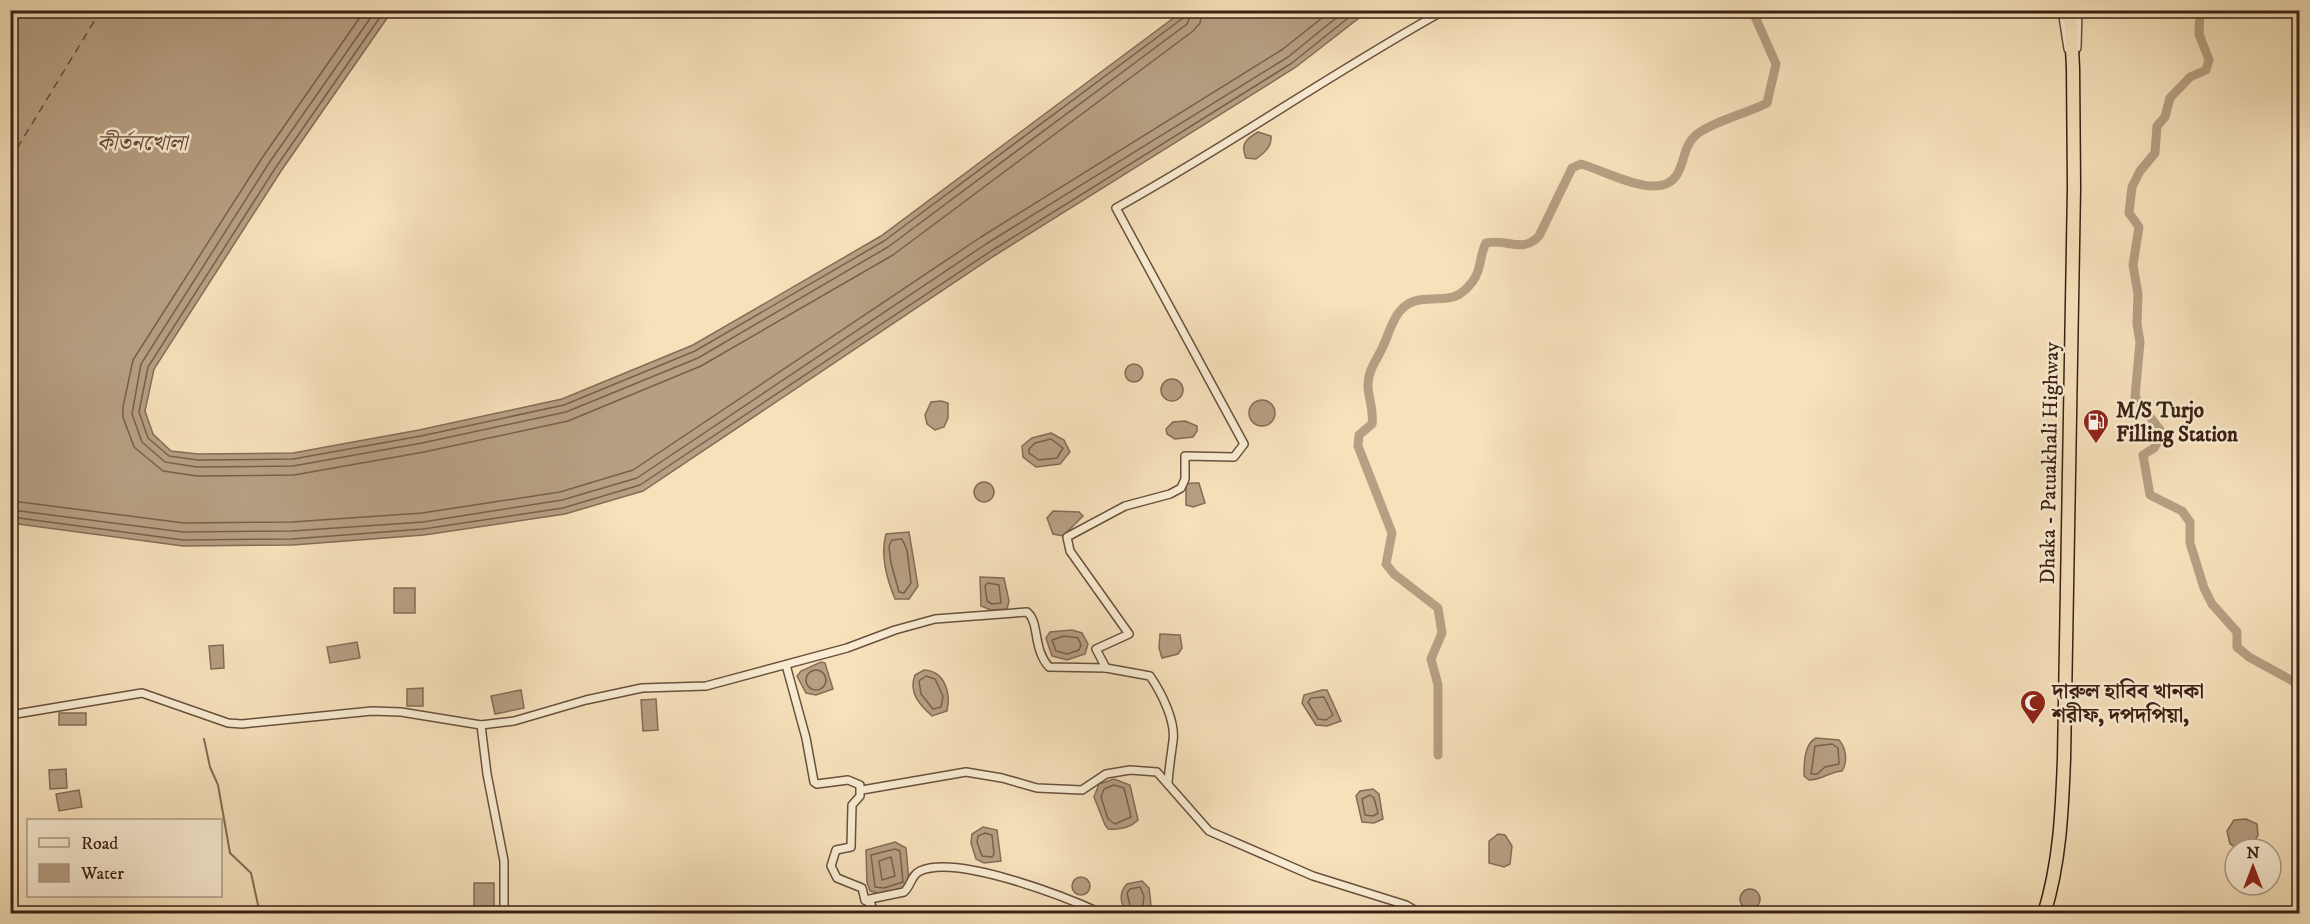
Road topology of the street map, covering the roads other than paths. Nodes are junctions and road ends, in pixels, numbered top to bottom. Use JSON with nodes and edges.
{"nodes":[{"id":1,"x":1445,"y":10,"type":"edge"},
{"id":2,"x":2062,"y":10,"type":"edge"},
{"id":3,"x":2070,"y":10,"type":"edge"},
{"id":4,"x":2078,"y":10,"type":"edge"},
{"id":5,"x":2073,"y":68,"type":"junction"},
{"id":6,"x":786,"y":665,"type":"junction"},
{"id":7,"x":1106,"y":668,"type":"junction"},
{"id":8,"x":10,"y":715,"type":"edge"},
{"id":9,"x":481,"y":725,"type":"junction"},
{"id":10,"x":1168,"y":783,"type":"junction"},
{"id":11,"x":862,"y":790,"type":"junction"},
{"id":12,"x":865,"y":900,"type":"junction"},
{"id":13,"x":504,"y":914,"type":"edge"},
{"id":14,"x":874,"y":914,"type":"edge"},
{"id":15,"x":1103,"y":914,"type":"edge"},
{"id":16,"x":1421,"y":914,"type":"edge"},
{"id":17,"x":2044,"y":914,"type":"edge"}],
"edges":[{"from":1,"to":7,"type":"street"},
{"from":2,"to":5,"type":"street"},
{"from":3,"to":5,"type":"highway","name":"Dhaka - Patuakhali Highway"},
{"from":4,"to":5,"type":"street"},
{"from":5,"to":17,"type":"highway","name":"Dhaka - Patuakhali Highway"},
{"from":6,"to":7,"type":"street"},
{"from":6,"to":9,"type":"street"},
{"from":6,"to":11,"type":"street"},
{"from":7,"to":10,"type":"street"},
{"from":8,"to":9,"type":"street"},
{"from":9,"to":13,"type":"street"},
{"from":10,"to":11,"type":"street"},
{"from":10,"to":16,"type":"street"},
{"from":11,"to":12,"type":"street"},
{"from":12,"to":14,"type":"street"},
{"from":12,"to":15,"type":"street"}]}
